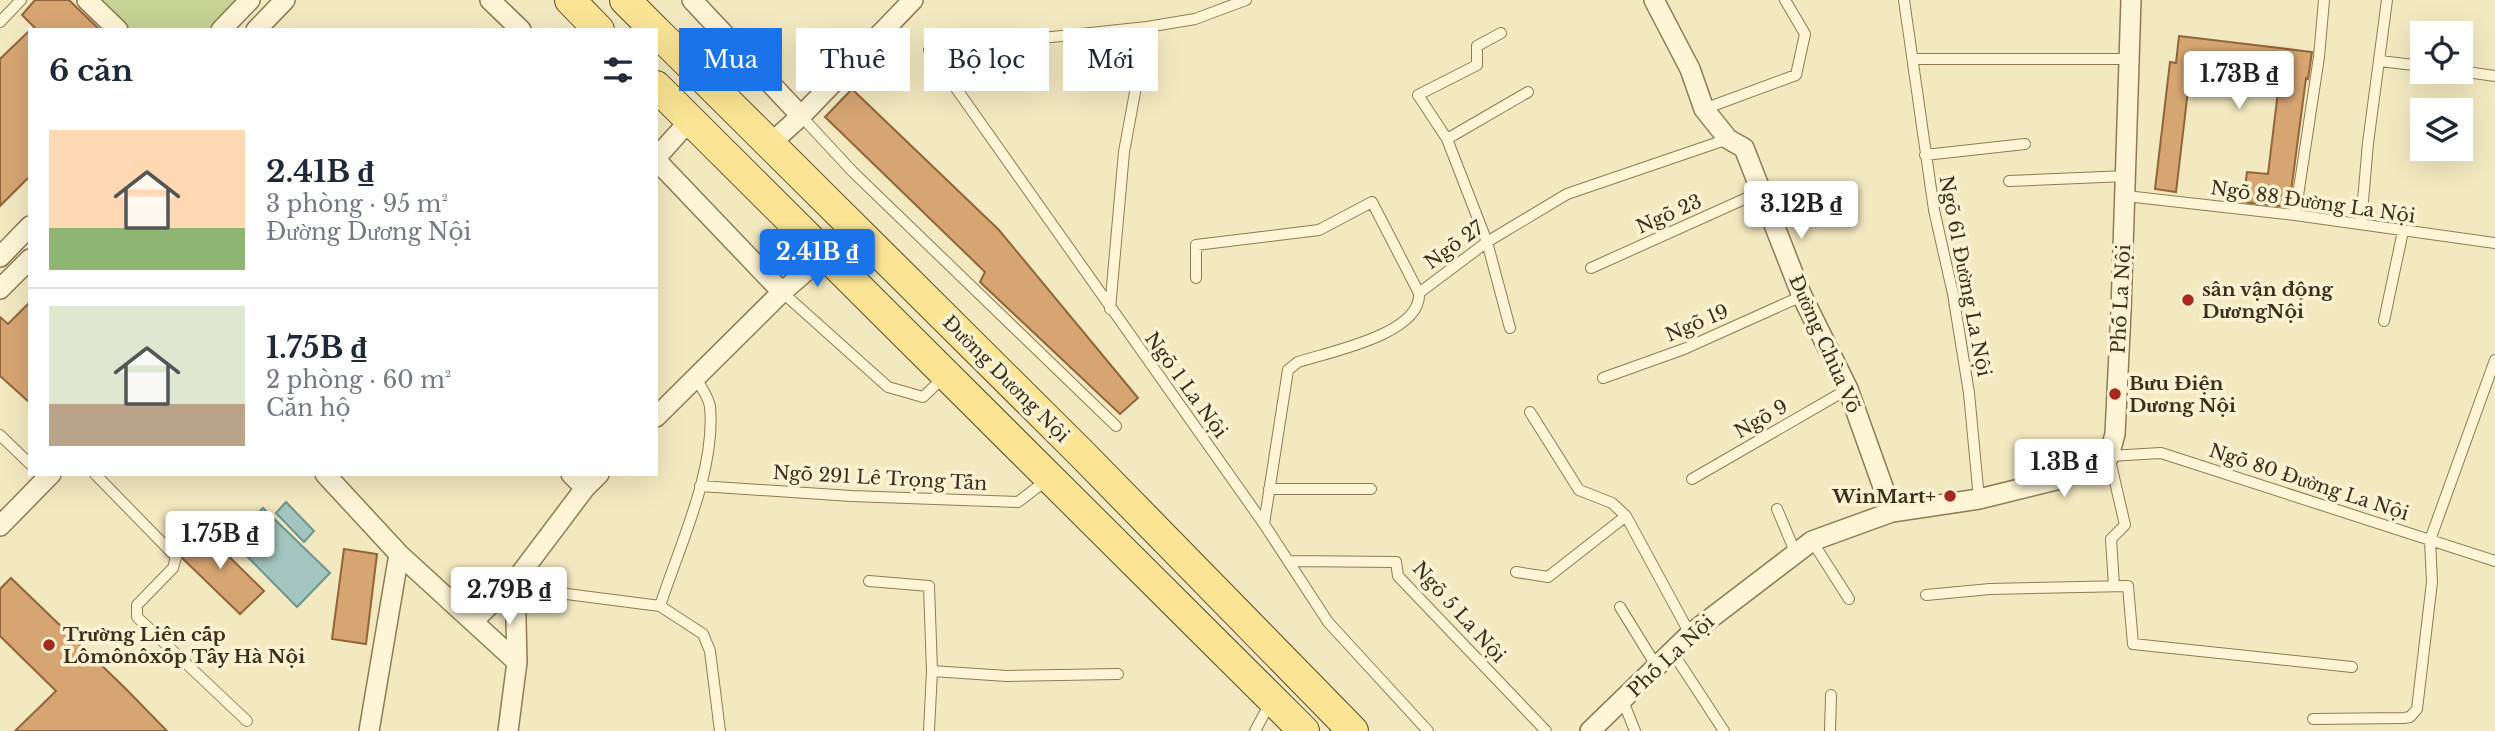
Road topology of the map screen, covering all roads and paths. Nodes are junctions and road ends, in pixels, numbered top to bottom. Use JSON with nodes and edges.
{"nodes":[{"id":1,"x":21,"y":0,"type":"edge"},
{"id":2,"x":87,"y":0,"type":"edge"},
{"id":3,"x":250,"y":0,"type":"edge"},
{"id":4,"x":285,"y":0,"type":"edge"},
{"id":5,"x":490,"y":0,"type":"edge"},
{"id":6,"x":570,"y":0,"type":"edge"},
{"id":7,"x":625,"y":0,"type":"edge"},
{"id":8,"x":692,"y":0,"type":"edge"},
{"id":9,"x":913,"y":0,"type":"edge"},
{"id":10,"x":1246,"y":0,"type":"edge"},
{"id":11,"x":1654,"y":0,"type":"edge"},
{"id":12,"x":1785,"y":0,"type":"edge"},
{"id":13,"x":1904,"y":0,"type":"edge"},
{"id":14,"x":2132,"y":0,"type":"edge"},
{"id":15,"x":2324,"y":0,"type":"edge"},
{"id":16,"x":2387,"y":0,"type":"edge"},
{"id":17,"x":0,"y":22,"type":"edge"},
{"id":18,"x":1147,"y":27,"type":"junction"},
{"id":19,"x":116,"y":28,"type":"edge"},
{"id":20,"x":223,"y":28,"type":"edge"},
{"id":21,"x":258,"y":28,"type":"edge"},
{"id":22,"x":519,"y":28,"type":"edge"},
{"id":23,"x":598,"y":28,"type":"edge"},
{"id":24,"x":654,"y":28,"type":"edge"},
{"id":25,"x":658,"y":32,"type":"edge"},
{"id":26,"x":1501,"y":33,"type":"dead end"},
{"id":27,"x":1913,"y":59,"type":"junction"},
{"id":28,"x":2130,"y":59,"type":"junction"},
{"id":29,"x":2380,"y":61,"type":"junction"},
{"id":30,"x":2410,"y":65,"type":"edge"},
{"id":31,"x":2473,"y":73,"type":"edge"},
{"id":32,"x":2495,"y":76,"type":"edge"},
{"id":33,"x":658,"y":88,"type":"edge"},
{"id":34,"x":1528,"y":92,"type":"dead end"},
{"id":35,"x":1703,"y":109,"type":"junction"},
{"id":36,"x":802,"y":116,"type":"junction"},
{"id":37,"x":690,"y":120,"type":"junction"},
{"id":38,"x":1447,"y":139,"type":"junction"},
{"id":39,"x":1728,"y":139,"type":"junction"},
{"id":40,"x":770,"y":144,"type":"junction"},
{"id":41,"x":2025,"y":145,"type":"dead end"},
{"id":42,"x":1925,"y":155,"type":"junction"},
{"id":43,"x":658,"y":157,"type":"edge"},
{"id":44,"x":658,"y":161,"type":"edge"},
{"id":45,"x":2009,"y":181,"type":"dead end"},
{"id":46,"x":2127,"y":186,"type":"junction"},
{"id":47,"x":1760,"y":192,"type":"junction"},
{"id":48,"x":2295,"y":215,"type":"junction"},
{"id":49,"x":2361,"y":224,"type":"junction"},
{"id":50,"x":28,"y":228,"type":"edge"},
{"id":51,"x":2403,"y":231,"type":"junction"},
{"id":52,"x":1487,"y":242,"type":"junction"},
{"id":53,"x":2495,"y":243,"type":"edge"},
{"id":54,"x":825,"y":255,"type":"junction"},
{"id":55,"x":0,"y":257,"type":"edge"},
{"id":56,"x":28,"y":261,"type":"edge"},
{"id":57,"x":1591,"y":268,"type":"dead end"},
{"id":58,"x":1196,"y":278,"type":"dead end"},
{"id":59,"x":0,"y":289,"type":"edge"},
{"id":60,"x":782,"y":292,"type":"junction"},
{"id":61,"x":1419,"y":293,"type":"junction"},
{"id":62,"x":1802,"y":296,"type":"junction"},
{"id":63,"x":1110,"y":309,"type":"junction"},
{"id":64,"x":2384,"y":321,"type":"dead end"},
{"id":65,"x":1510,"y":328,"type":"dead end"},
{"id":66,"x":2495,"y":363,"type":"edge"},
{"id":67,"x":946,"y":375,"type":"junction"},
{"id":68,"x":696,"y":378,"type":"junction"},
{"id":69,"x":1603,"y":378,"type":"dead end"},
{"id":70,"x":1848,"y":389,"type":"junction"},
{"id":71,"x":1530,"y":412,"type":"dead end"},
{"id":72,"x":658,"y":415,"type":"edge"},
{"id":73,"x":1116,"y":426,"type":"dead end"},
{"id":74,"x":0,"y":435,"type":"edge"},
{"id":75,"x":2109,"y":456,"type":"junction"},
{"id":76,"x":28,"y":462,"type":"edge"},
{"id":77,"x":46,"y":476,"type":"edge"},
{"id":78,"x":97,"y":476,"type":"edge"},
{"id":79,"x":327,"y":476,"type":"edge"},
{"id":80,"x":1049,"y":477,"type":"junction"},
{"id":81,"x":585,"y":479,"type":"edge"},
{"id":82,"x":1692,"y":479,"type":"dead end"},
{"id":83,"x":700,"y":486,"type":"junction"},
{"id":84,"x":1269,"y":489,"type":"junction"},
{"id":85,"x":1371,"y":489,"type":"dead end"},
{"id":86,"x":1979,"y":499,"type":"junction"},
{"id":87,"x":1777,"y":509,"type":"dead end"},
{"id":88,"x":1892,"y":512,"type":"junction"},
{"id":89,"x":1626,"y":516,"type":"junction"},
{"id":90,"x":1264,"y":524,"type":"junction"},
{"id":91,"x":0,"y":526,"type":"edge"},
{"id":92,"x":2430,"y":540,"type":"junction"},
{"id":93,"x":1812,"y":541,"type":"junction"},
{"id":94,"x":399,"y":554,"type":"junction"},
{"id":95,"x":1796,"y":554,"type":"junction"},
{"id":96,"x":1288,"y":561,"type":"junction"},
{"id":97,"x":2495,"y":561,"type":"edge"},
{"id":98,"x":1516,"y":572,"type":"dead end"},
{"id":99,"x":515,"y":581,"type":"junction"},
{"id":100,"x":869,"y":581,"type":"dead end"},
{"id":101,"x":2114,"y":586,"type":"junction"},
{"id":102,"x":1926,"y":595,"type":"dead end"},
{"id":103,"x":1849,"y":599,"type":"dead end"},
{"id":104,"x":660,"y":606,"type":"junction"},
{"id":105,"x":1620,"y":607,"type":"dead end"},
{"id":106,"x":473,"y":621,"type":"junction"},
{"id":107,"x":1690,"y":634,"type":"junction"},
{"id":108,"x":1673,"y":653,"type":"junction"},
{"id":109,"x":517,"y":662,"type":"junction"},
{"id":110,"x":2352,"y":667,"type":"dead end"},
{"id":111,"x":1657,"y":668,"type":"junction"},
{"id":112,"x":932,"y":671,"type":"junction"},
{"id":113,"x":1118,"y":674,"type":"dead end"},
{"id":114,"x":1831,"y":695,"type":"dead end"},
{"id":115,"x":1272,"y":699,"type":"junction"},
{"id":116,"x":1623,"y":701,"type":"junction"},
{"id":117,"x":2313,"y":719,"type":"dead end"},
{"id":118,"x":247,"y":721,"type":"dead end"},
{"id":119,"x":369,"y":731,"type":"edge"},
{"id":120,"x":508,"y":731,"type":"edge"},
{"id":121,"x":720,"y":731,"type":"edge"},
{"id":122,"x":929,"y":731,"type":"edge"},
{"id":123,"x":1255,"y":731,"type":"edge"},
{"id":124,"x":1304,"y":731,"type":"edge"},
{"id":125,"x":1353,"y":731,"type":"edge"},
{"id":126,"x":1428,"y":731,"type":"edge"},
{"id":127,"x":1546,"y":731,"type":"edge"},
{"id":128,"x":1590,"y":731,"type":"edge"},
{"id":129,"x":1635,"y":731,"type":"edge"},
{"id":130,"x":1724,"y":731,"type":"edge"},
{"id":131,"x":1830,"y":731,"type":"edge"}],
"edges":[{"from":1,"to":17,"type":"lane"},
{"from":2,"to":19,"type":"street"},
{"from":3,"to":20,"type":"street"},
{"from":4,"to":21,"type":"street"},
{"from":5,"to":22,"type":"street"},
{"from":6,"to":23,"type":"main road"},
{"from":7,"to":24,"type":"main road","name":"Đường Dương Nội"},
{"from":8,"to":36,"type":"street"},
{"from":9,"to":36,"type":"street"},
{"from":10,"to":18,"type":"lane"},
{"from":11,"to":35,"type":"street","name":"Đường Chùa Võ"},
{"from":12,"to":35,"type":"lane"},
{"from":13,"to":27,"type":"lane","name":"Ngõ 61 Đường La Nội"},
{"from":14,"to":28,"type":"street","name":"Phố La Nội"},
{"from":15,"to":48,"type":"lane"},
{"from":16,"to":29,"type":"lane"},
{"from":18,"to":63,"type":"lane"},
{"from":18,"to":63,"type":"lane","name":"Ngõ 1 La Nội"},
{"from":25,"to":40,"type":"main road","name":"Đường Dương Nội"},
{"from":26,"to":38,"type":"lane"},
{"from":27,"to":28,"type":"lane"},
{"from":27,"to":42,"type":"lane","name":"Ngõ 61 Đường La Nội"},
{"from":28,"to":46,"type":"street","name":"Phố La Nội"},
{"from":29,"to":30,"type":"lane"},
{"from":29,"to":49,"type":"lane"},
{"from":31,"to":32,"type":"lane"},
{"from":33,"to":37,"type":"main road","name":"Đường Dương Nội"},
{"from":34,"to":38,"type":"lane"},
{"from":35,"to":39,"type":"street","name":"Đường Chùa Võ"},
{"from":36,"to":40,"type":"street"},
{"from":36,"to":73,"type":"lane"},
{"from":37,"to":43,"type":"street"},
{"from":37,"to":54,"type":"main road","name":"Đường Dương Nội"},
{"from":38,"to":52,"type":"lane"},
{"from":39,"to":47,"type":"street","name":"Đường Chùa Võ"},
{"from":39,"to":52,"type":"lane","name":"Ngõ 27"},
{"from":40,"to":125,"type":"main road","name":"Đường Dương Nội"},
{"from":41,"to":42,"type":"lane"},
{"from":42,"to":86,"type":"lane","name":"Ngõ 61 Đường La Nội"},
{"from":44,"to":60,"type":"street"},
{"from":45,"to":46,"type":"lane","name":"Ngõ 88 Đường La Nội"},
{"from":46,"to":48,"type":"lane","name":"Ngõ 88 Đường La Nội"},
{"from":46,"to":75,"type":"street","name":"Phố La Nội"},
{"from":47,"to":57,"type":"lane","name":"Ngõ 23"},
{"from":47,"to":62,"type":"street","name":"Đường Chùa Võ"},
{"from":48,"to":49,"type":"lane","name":"Ngõ 88 Đường La Nội"},
{"from":49,"to":51,"type":"lane","name":"Ngõ 88 Đường La Nội"},
{"from":50,"to":55,"type":"street"},
{"from":51,"to":53,"type":"lane","name":"Ngõ 88 Đường La Nội"},
{"from":51,"to":64,"type":"lane"},
{"from":52,"to":61,"type":"lane","name":"Ngõ 27"},
{"from":52,"to":65,"type":"lane"},
{"from":54,"to":60,"type":"street"},
{"from":54,"to":67,"type":"main road","name":"Đường Dương Nội"},
{"from":56,"to":59,"type":"street"},
{"from":58,"to":61,"type":"lane","name":"Ngõ 27"},
{"from":60,"to":67,"type":"lane"},
{"from":60,"to":68,"type":"street"},
{"from":61,"to":84,"type":"lane"},
{"from":62,"to":69,"type":"lane","name":"Ngõ 19"},
{"from":62,"to":70,"type":"street","name":"Đường Chùa Võ"},
{"from":63,"to":90,"type":"lane","name":"Ngõ 1 La Nội"},
{"from":66,"to":92,"type":"lane"},
{"from":67,"to":80,"type":"main road","name":"Đường Dương Nội"},
{"from":68,"to":72,"type":"street"},
{"from":68,"to":83,"type":"lane"},
{"from":70,"to":82,"type":"lane","name":"Ngõ 9"},
{"from":70,"to":88,"type":"street","name":"Đường Chùa Võ"},
{"from":71,"to":89,"type":"lane"},
{"from":74,"to":76,"type":"lane"},
{"from":75,"to":86,"type":"street","name":"Phố La Nội"},
{"from":75,"to":92,"type":"lane","name":"Ngõ 80 Đường La Nội"},
{"from":75,"to":101,"type":"lane"},
{"from":77,"to":91,"type":"street"},
{"from":78,"to":118,"type":"lane"},
{"from":79,"to":94,"type":"street"},
{"from":80,"to":83,"type":"lane","name":"Ngõ 291 Lê Trọng Tấn"},
{"from":80,"to":115,"type":"main road","name":"Đường Dương Nội"},
{"from":81,"to":99,"type":"street"},
{"from":83,"to":104,"type":"lane"},
{"from":84,"to":85,"type":"lane"},
{"from":84,"to":90,"type":"lane"},
{"from":86,"to":88,"type":"street","name":"Phố La Nội"},
{"from":87,"to":95,"type":"lane"},
{"from":88,"to":93,"type":"street","name":"Phố La Nội"},
{"from":89,"to":98,"type":"lane"},
{"from":89,"to":107,"type":"lane"},
{"from":90,"to":96,"type":"lane","name":"Ngõ 1 La Nội"},
{"from":92,"to":97,"type":"lane","name":"Ngõ 80 Đường La Nội"},
{"from":92,"to":117,"type":"lane"},
{"from":93,"to":95,"type":"street","name":"Phố La Nội"},
{"from":93,"to":103,"type":"lane"},
{"from":94,"to":106,"type":"street"},
{"from":94,"to":119,"type":"street"},
{"from":95,"to":107,"type":"street","name":"Phố La Nội"},
{"from":96,"to":126,"type":"lane","name":"Ngõ 1 La Nội"},
{"from":96,"to":127,"type":"lane","name":"Ngõ 5 La Nội"},
{"from":99,"to":104,"type":"lane"},
{"from":99,"to":106,"type":"street"},
{"from":99,"to":109,"type":"street"},
{"from":100,"to":112,"type":"lane"},
{"from":101,"to":102,"type":"lane"},
{"from":101,"to":110,"type":"lane"},
{"from":104,"to":121,"type":"lane"},
{"from":105,"to":111,"type":"lane"},
{"from":106,"to":109,"type":"street"},
{"from":107,"to":108,"type":"street","name":"Phố La Nội"},
{"from":108,"to":111,"type":"street","name":"Phố La Nội"},
{"from":108,"to":130,"type":"lane"},
{"from":109,"to":120,"type":"street"},
{"from":111,"to":116,"type":"street","name":"Phố La Nội"},
{"from":112,"to":113,"type":"lane"},
{"from":112,"to":122,"type":"lane"},
{"from":114,"to":131,"type":"lane"},
{"from":115,"to":123,"type":"lane"},
{"from":115,"to":124,"type":"main road","name":"Đường Dương Nội"},
{"from":116,"to":128,"type":"street","name":"Phố La Nội"},
{"from":116,"to":129,"type":"lane"}]}
